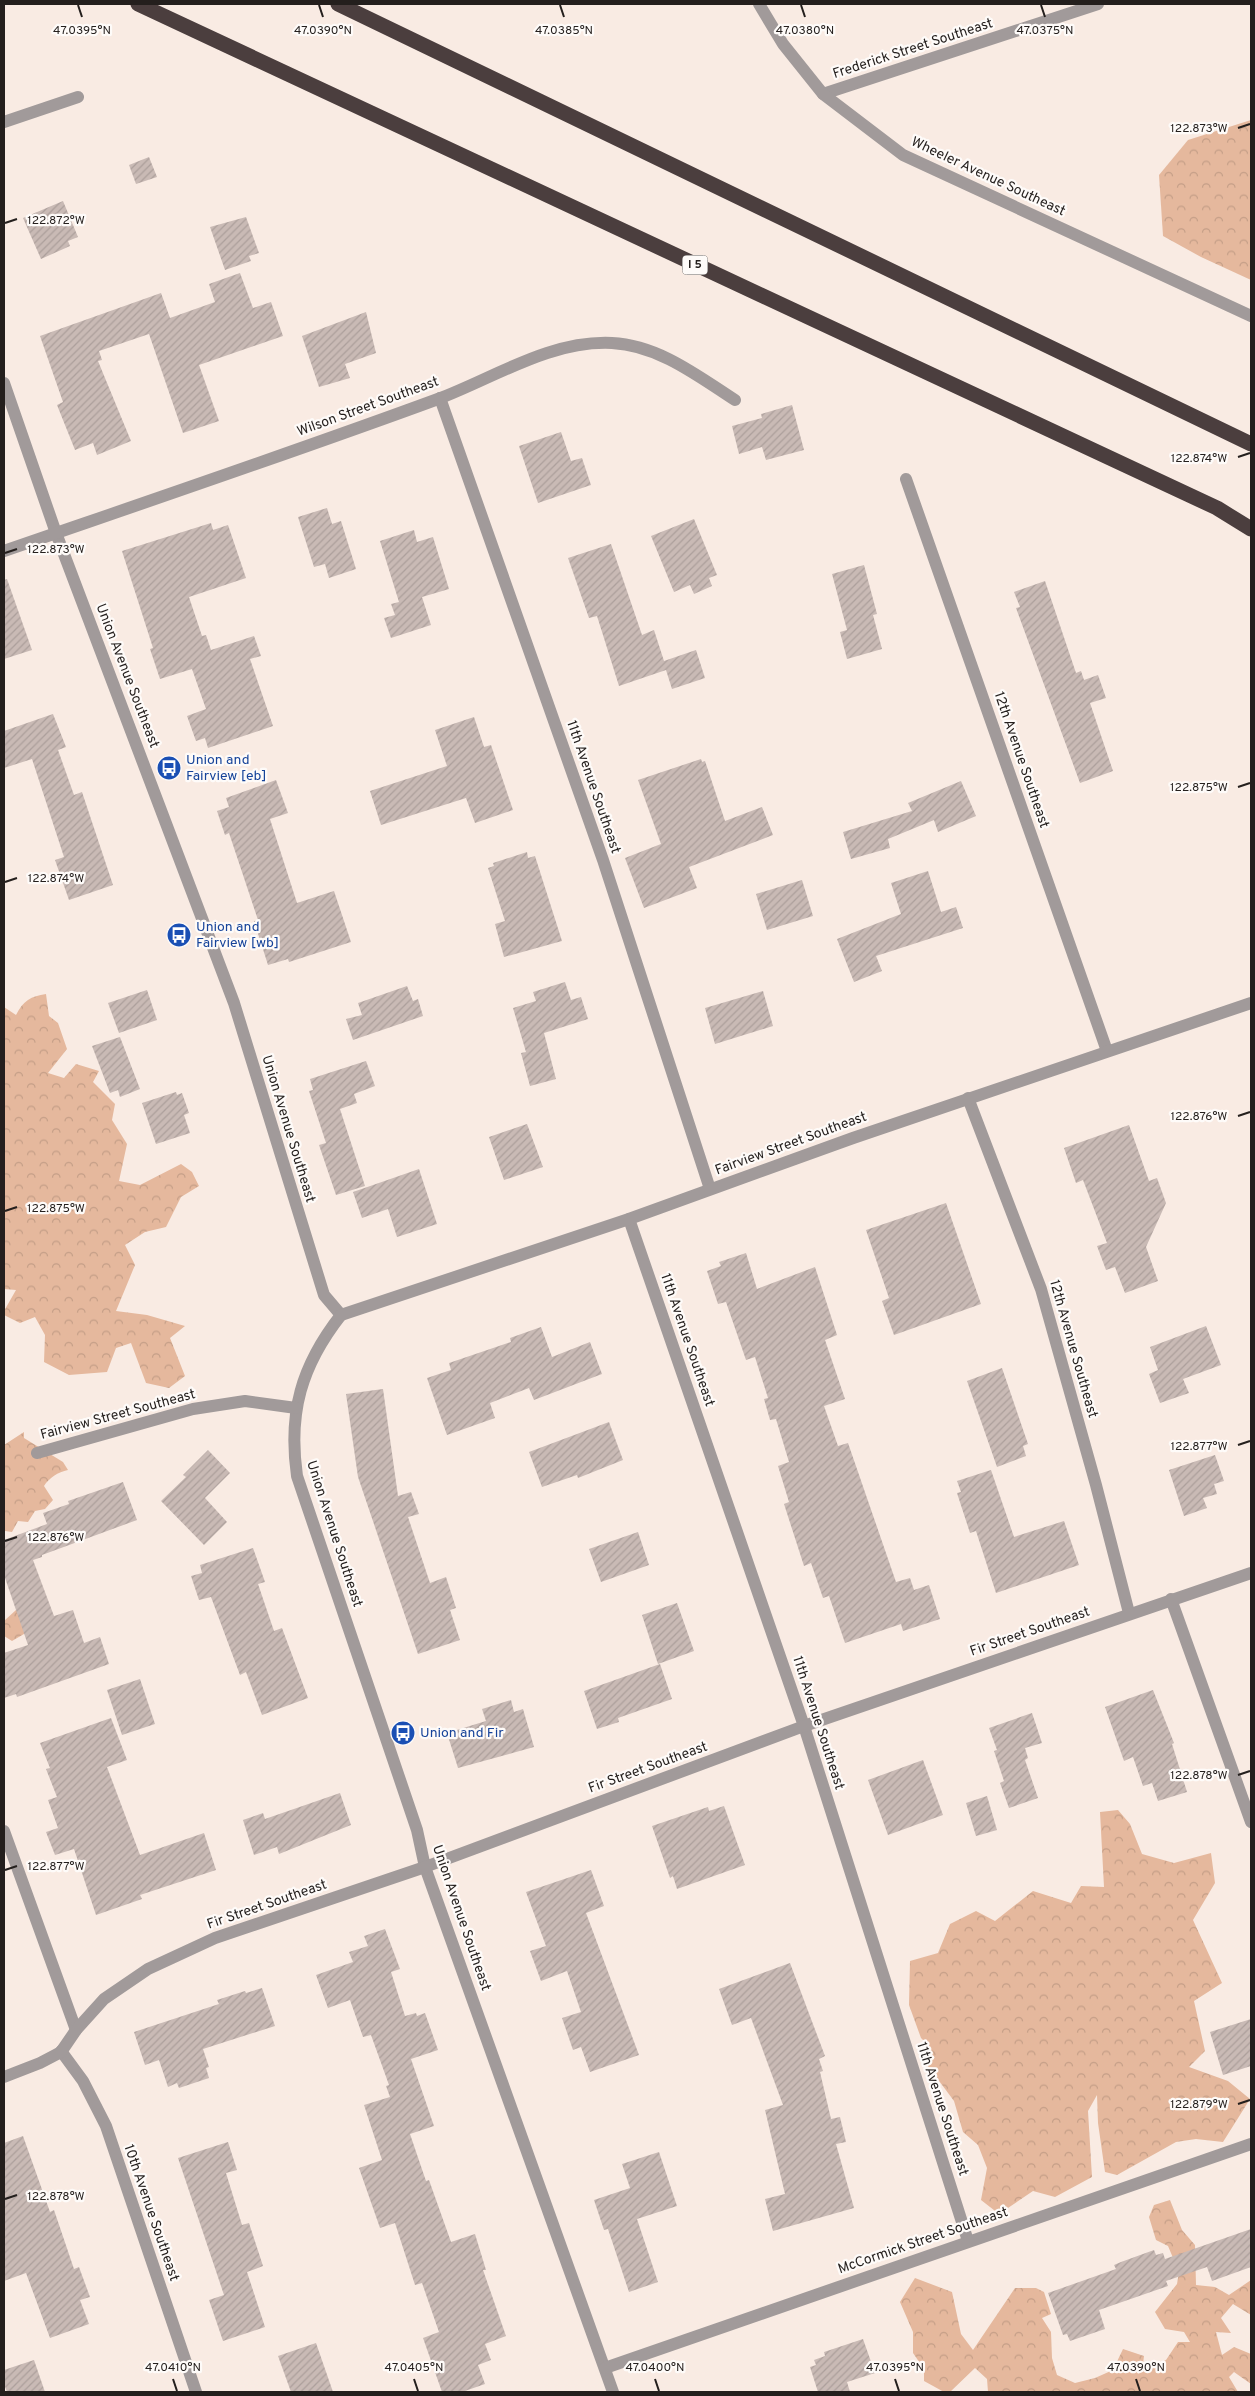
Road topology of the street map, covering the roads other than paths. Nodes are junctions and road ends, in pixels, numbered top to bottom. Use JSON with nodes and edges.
{"nodes":[{"id":1,"x":138,"y":4,"type":"edge"},
{"id":2,"x":338,"y":4,"type":"edge"},
{"id":3,"x":759,"y":4,"type":"edge"},
{"id":4,"x":1098,"y":4,"type":"edge"},
{"id":5,"x":824,"y":94,"type":"junction"},
{"id":6,"x":78,"y":97,"type":"dead end"},
{"id":7,"x":4,"y":122,"type":"edge"},
{"id":8,"x":1251,"y":316,"type":"edge"},
{"id":9,"x":4,"y":383,"type":"edge"},
{"id":10,"x":440,"y":398,"type":"junction"},
{"id":11,"x":735,"y":400,"type":"dead end"},
{"id":12,"x":1251,"y":444,"type":"edge"},
{"id":13,"x":906,"y":479,"type":"dead end"},
{"id":14,"x":1251,"y":529,"type":"edge"},
{"id":15,"x":56,"y":533,"type":"junction"},
{"id":16,"x":4,"y":551,"type":"edge"},
{"id":17,"x":1251,"y":1003,"type":"edge"},
{"id":18,"x":1107,"y":1051,"type":"junction"},
{"id":19,"x":968,"y":1098,"type":"junction"},
{"id":20,"x":710,"y":1189,"type":"junction"},
{"id":21,"x":629,"y":1219,"type":"junction"},
{"id":22,"x":341,"y":1315,"type":"junction"},
{"id":23,"x":296,"y":1408,"type":"junction"},
{"id":24,"x":37,"y":1453,"type":"dead end"},
{"id":25,"x":1251,"y":1572,"type":"edge"},
{"id":26,"x":1171,"y":1599,"type":"junction"},
{"id":27,"x":1129,"y":1613,"type":"junction"},
{"id":28,"x":804,"y":1726,"type":"junction"},
{"id":29,"x":1251,"y":1822,"type":"edge"},
{"id":30,"x":4,"y":1831,"type":"edge"},
{"id":31,"x":425,"y":1867,"type":"junction"},
{"id":32,"x":76,"y":2030,"type":"junction"},
{"id":33,"x":61,"y":2051,"type":"junction"},
{"id":34,"x":4,"y":2077,"type":"edge"},
{"id":35,"x":1251,"y":2144,"type":"edge"},
{"id":36,"x":968,"y":2241,"type":"junction"},
{"id":37,"x":606,"y":2368,"type":"junction"},
{"id":38,"x":196,"y":2392,"type":"edge"},
{"id":39,"x":613,"y":2392,"type":"edge"}],
"edges":[{"from":1,"to":14,"type":"highway","number":"I 5"},
{"from":2,"to":12,"type":"highway"},
{"from":3,"to":5,"type":"street","name":"Wheeler Avenue Southeast"},
{"from":4,"to":5,"type":"street","name":"Frederick Street Southeast"},
{"from":5,"to":8,"type":"street","name":"Wheeler Avenue Southeast"},
{"from":6,"to":7,"type":"street"},
{"from":9,"to":15,"type":"street","name":"Union Avenue Southeast"},
{"from":10,"to":11,"type":"street","name":"Wilson Street Southeast"},
{"from":10,"to":15,"type":"street","name":"Wilson Street Southeast"},
{"from":10,"to":20,"type":"street","name":"11th Avenue Southeast"},
{"from":13,"to":18,"type":"street","name":"12th Avenue Southeast"},
{"from":15,"to":16,"type":"street","name":"Wilson Street Southeast"},
{"from":15,"to":22,"type":"street","name":"Union Avenue Southeast"},
{"from":17,"to":18,"type":"street","name":"Fairview Street Southeast"},
{"from":18,"to":19,"type":"street","name":"Fairview Street Southeast"},
{"from":19,"to":20,"type":"street","name":"Fairview Street Southeast"},
{"from":19,"to":27,"type":"street","name":"12th Avenue Southeast"},
{"from":20,"to":21,"type":"street","name":"Fairview Street Southeast"},
{"from":21,"to":22,"type":"street","name":"Fairview Street Southeast"},
{"from":21,"to":28,"type":"street","name":"11th Avenue Southeast"},
{"from":22,"to":23,"type":"street","name":"Union Avenue Southeast"},
{"from":23,"to":24,"type":"street","name":"Fairview Street Southeast"},
{"from":23,"to":31,"type":"street","name":"Union Avenue Southeast"},
{"from":25,"to":26,"type":"street","name":"Fir Street Southeast"},
{"from":26,"to":27,"type":"street","name":"Fir Street Southeast"},
{"from":26,"to":29,"type":"street"},
{"from":27,"to":28,"type":"street","name":"Fir Street Southeast"},
{"from":28,"to":31,"type":"street","name":"Fir Street Southeast"},
{"from":28,"to":36,"type":"street","name":"11th Avenue Southeast"},
{"from":30,"to":32,"type":"street"},
{"from":31,"to":32,"type":"street","name":"Fir Street Southeast"},
{"from":31,"to":37,"type":"street","name":"Union Avenue Southeast"},
{"from":32,"to":33,"type":"street","name":"Fir Street Southeast"},
{"from":33,"to":34,"type":"street","name":"Fir Street Southeast"},
{"from":33,"to":38,"type":"street","name":"10th Avenue Southeast"},
{"from":35,"to":36,"type":"street","name":"McCormick Street Southeast"},
{"from":36,"to":37,"type":"street","name":"McCormick Street Southeast"},
{"from":37,"to":39,"type":"street","name":"Union Avenue Southeast"}]}
